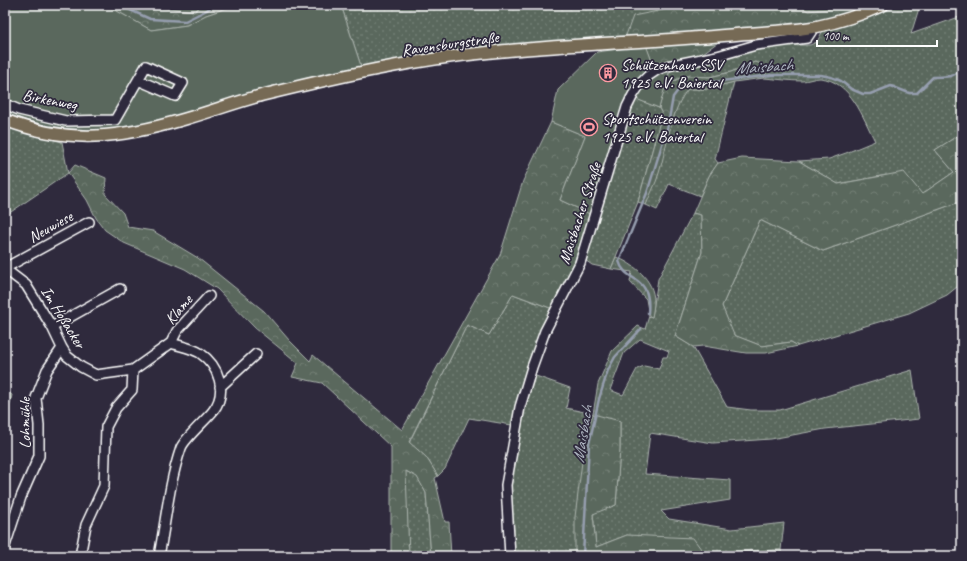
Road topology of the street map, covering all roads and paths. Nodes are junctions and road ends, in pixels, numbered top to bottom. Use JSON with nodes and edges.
{"nodes":[{"id":1,"x":883,"y":5,"type":"edge"},
{"id":2,"x":812,"y":27,"type":"junction"},
{"id":3,"x":138,"y":80,"type":"dead end"},
{"id":4,"x":5,"y":104,"type":"edge"},
{"id":5,"x":5,"y":120,"type":"edge"},
{"id":6,"x":89,"y":222,"type":"dead end"},
{"id":7,"x":5,"y":268,"type":"edge"},
{"id":8,"x":120,"y":289,"type":"dead end"},
{"id":9,"x":209,"y":296,"type":"dead end"},
{"id":10,"x":52,"y":327,"type":"junction"},
{"id":11,"x":171,"y":343,"type":"junction"},
{"id":12,"x":62,"y":348,"type":"junction"},
{"id":13,"x":256,"y":354,"type":"dead end"},
{"id":14,"x":133,"y":370,"type":"junction"},
{"id":15,"x":220,"y":387,"type":"junction"},
{"id":16,"x":5,"y":546,"type":"edge"},
{"id":17,"x":80,"y":556,"type":"edge"},
{"id":18,"x":159,"y":556,"type":"edge"},
{"id":19,"x":510,"y":556,"type":"edge"}],
"edges":[{"from":1,"to":2,"type":"main road","name":"Ravensburgstraße"},
{"from":2,"to":5,"type":"main road","name":"Ravensburgstraße"},
{"from":2,"to":19,"type":"street","name":"Maisbacher Straße"},
{"from":3,"to":4,"type":"street","name":"Birkenweg"},
{"from":6,"to":7,"type":"street","name":"Neuwiese"},
{"from":7,"to":10,"type":"street","name":"Im Hoßacker"},
{"from":8,"to":10,"type":"street"},
{"from":9,"to":11,"type":"street","name":"Klame"},
{"from":10,"to":12,"type":"street","name":"Im Hoßacker"},
{"from":11,"to":14,"type":"street","name":"Im Hoßacker"},
{"from":11,"to":15,"type":"street"},
{"from":12,"to":14,"type":"street","name":"Im Hoßacker"},
{"from":12,"to":16,"type":"street","name":"Lohmühle"},
{"from":13,"to":15,"type":"street"},
{"from":14,"to":17,"type":"street"},
{"from":15,"to":18,"type":"street"}]}
